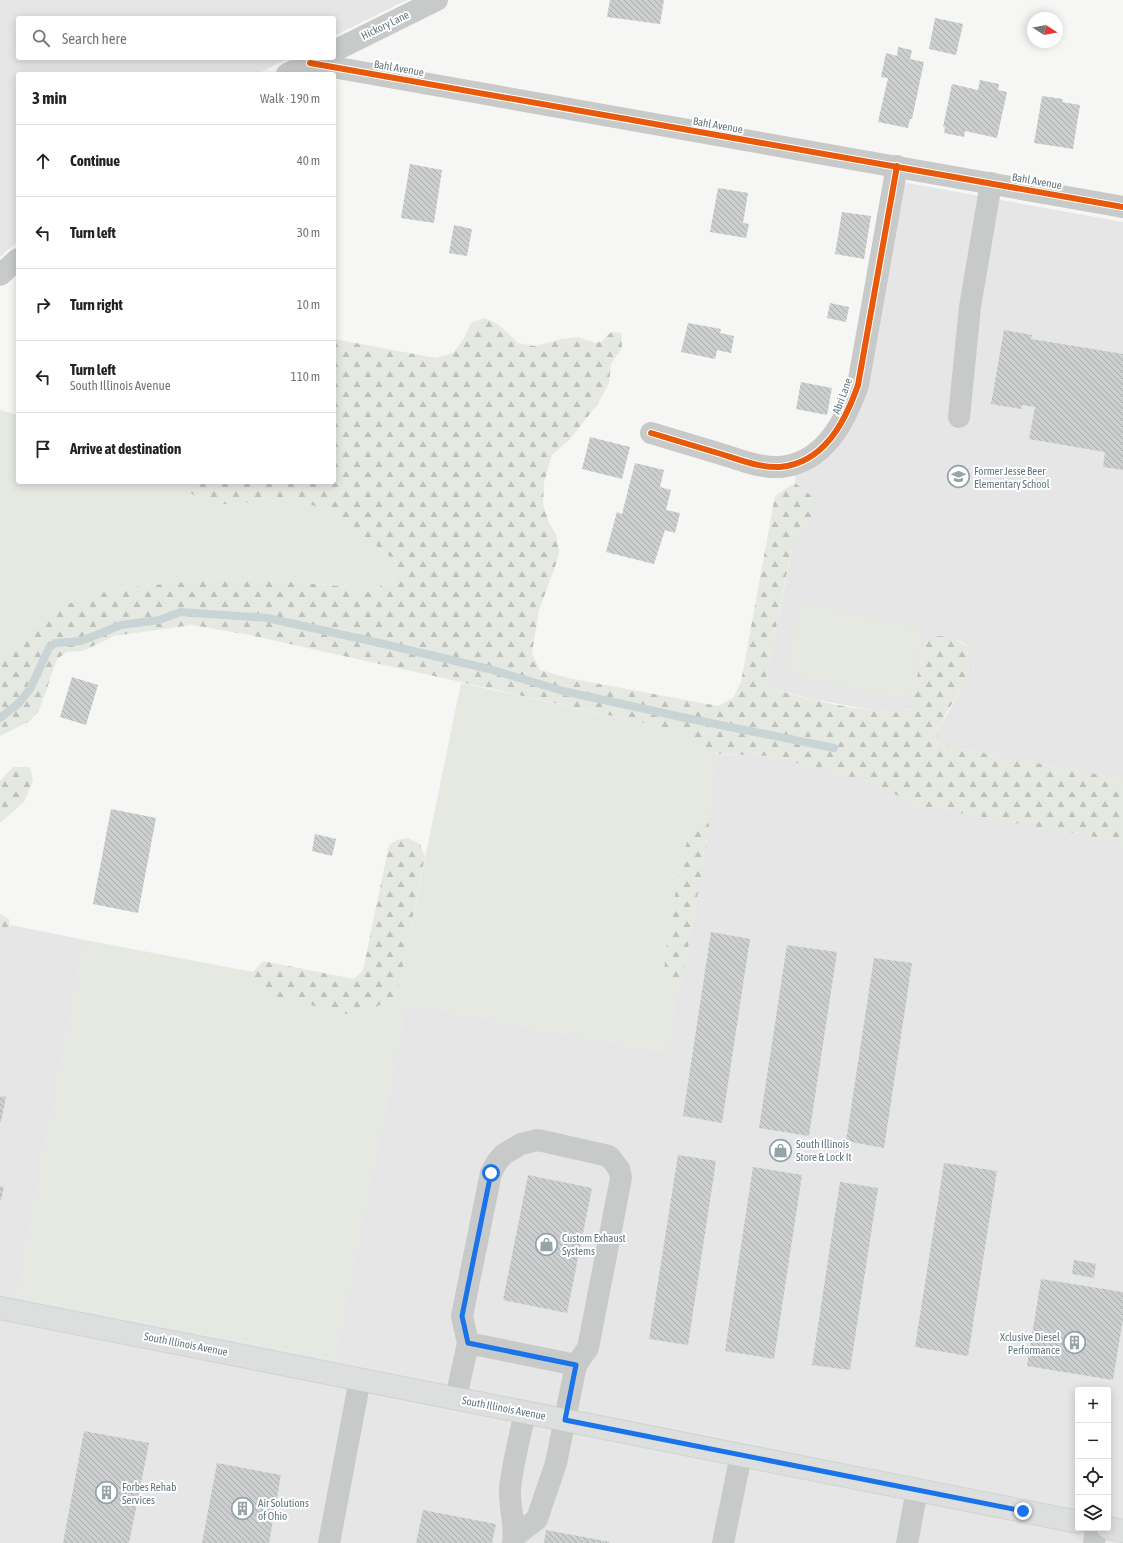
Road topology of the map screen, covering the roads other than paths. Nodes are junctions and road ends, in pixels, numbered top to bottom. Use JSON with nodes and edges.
{"nodes":[{"id":1,"x":437,"y":0,"type":"edge"},
{"id":2,"x":336,"y":50,"type":"edge"},
{"id":3,"x":314,"y":60,"type":"edge"},
{"id":4,"x":291,"y":72,"type":"edge"},
{"id":5,"x":897,"y":166,"type":"junction"},
{"id":6,"x":991,"y":183,"type":"junction"},
{"id":7,"x":1123,"y":207,"type":"edge"},
{"id":8,"x":16,"y":261,"type":"edge"},
{"id":9,"x":0,"y":275,"type":"edge"},
{"id":10,"x":959,"y":416,"type":"dead end"},
{"id":11,"x":651,"y":433,"type":"dead end"},
{"id":12,"x":0,"y":1308,"type":"edge"},
{"id":13,"x":468,"y":1343,"type":"junction"},
{"id":14,"x":576,"y":1365,"type":"junction"},
{"id":15,"x":360,"y":1379,"type":"junction"},
{"id":16,"x":456,"y":1398,"type":"junction"},
{"id":17,"x":525,"y":1412,"type":"junction"},
{"id":18,"x":565,"y":1420,"type":"junction"},
{"id":19,"x":741,"y":1455,"type":"junction"},
{"id":20,"x":917,"y":1490,"type":"junction"},
{"id":21,"x":1075,"y":1521,"type":"edge"},
{"id":22,"x":1096,"y":1531,"type":"edge"},
{"id":23,"x":514,"y":1540,"type":"edge"},
{"id":24,"x":329,"y":1543,"type":"edge"},
{"id":25,"x":723,"y":1543,"type":"edge"},
{"id":26,"x":907,"y":1543,"type":"edge"},
{"id":27,"x":1094,"y":1543,"type":"edge"}],
"edges":[{"from":1,"to":2,"type":"street","name":"Hickory Lane"},
{"from":3,"to":4,"type":"street"},
{"from":3,"to":5,"type":"street","name":"Bahl Avenue"},
{"from":5,"to":6,"type":"street","name":"Bahl Avenue"},
{"from":5,"to":11,"type":"street","name":"Abri Lane"},
{"from":6,"to":7,"type":"street","name":"Bahl Avenue"},
{"from":6,"to":10,"type":"street"},
{"from":8,"to":9,"type":"street"},
{"from":12,"to":15,"type":"main road","name":"South Illinois Avenue"},
{"from":13,"to":14,"type":"street"},
{"from":13,"to":14,"type":"street"},
{"from":13,"to":16,"type":"street"},
{"from":14,"to":18,"type":"street"},
{"from":15,"to":16,"type":"main road","name":"South Illinois Avenue"},
{"from":15,"to":24,"type":"street"},
{"from":16,"to":17,"type":"main road","name":"South Illinois Avenue"},
{"from":17,"to":18,"type":"main road","name":"South Illinois Avenue"},
{"from":17,"to":23,"type":"street"},
{"from":18,"to":19,"type":"main road","name":"South Illinois Avenue"},
{"from":18,"to":23,"type":"street"},
{"from":19,"to":20,"type":"main road","name":"South Illinois Avenue"},
{"from":19,"to":25,"type":"street"},
{"from":20,"to":21,"type":"main road","name":"South Illinois Avenue"},
{"from":20,"to":26,"type":"street"},
{"from":22,"to":27,"type":"street"}]}
